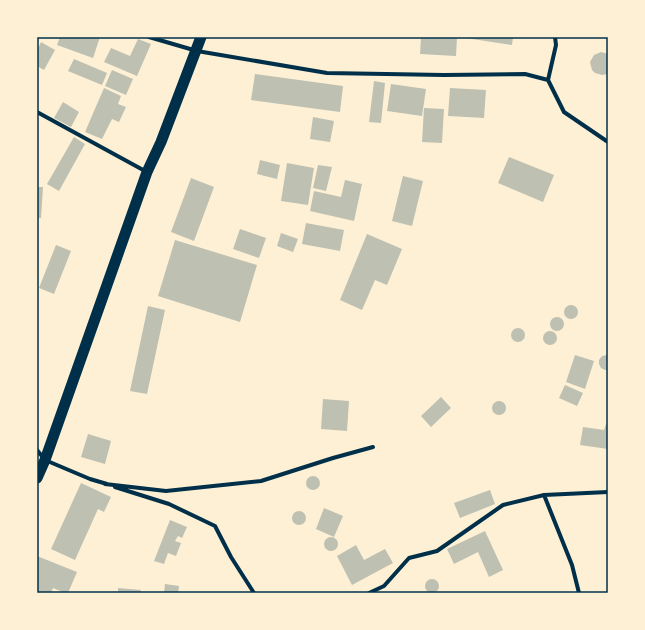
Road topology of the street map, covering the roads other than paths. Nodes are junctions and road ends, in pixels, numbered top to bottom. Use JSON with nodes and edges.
{"nodes":[{"id":1,"x":149,"y":37,"type":"edge"},
{"id":2,"x":201,"y":37,"type":"edge"},
{"id":3,"x":555,"y":37,"type":"edge"},
{"id":4,"x":197,"y":51,"type":"junction"},
{"id":5,"x":548,"y":80,"type":"junction"},
{"id":6,"x":37,"y":112,"type":"edge"},
{"id":7,"x":608,"y":142,"type":"edge"},
{"id":8,"x":147,"y":172,"type":"junction"},
{"id":9,"x":373,"y":447,"type":"dead end"},
{"id":10,"x":37,"y":450,"type":"edge"},
{"id":11,"x":45,"y":460,"type":"junction"},
{"id":12,"x":37,"y":478,"type":"edge"},
{"id":13,"x":105,"y":484,"type":"junction"},
{"id":14,"x":608,"y":492,"type":"edge"},
{"id":15,"x":544,"y":495,"type":"junction"},
{"id":16,"x":254,"y":593,"type":"edge"},
{"id":17,"x":369,"y":593,"type":"edge"},
{"id":18,"x":579,"y":593,"type":"edge"}],
"edges":[{"from":1,"to":4,"type":"street"},
{"from":2,"to":4,"type":"highway"},
{"from":3,"to":5,"type":"street"},
{"from":4,"to":5,"type":"street"},
{"from":4,"to":8,"type":"highway"},
{"from":5,"to":7,"type":"street"},
{"from":6,"to":8,"type":"street"},
{"from":8,"to":11,"type":"highway"},
{"from":9,"to":13,"type":"street"},
{"from":10,"to":11,"type":"street"},
{"from":11,"to":12,"type":"highway"},
{"from":11,"to":13,"type":"street"},
{"from":13,"to":16,"type":"street"},
{"from":14,"to":15,"type":"street"},
{"from":15,"to":17,"type":"street"},
{"from":15,"to":18,"type":"street"}]}
